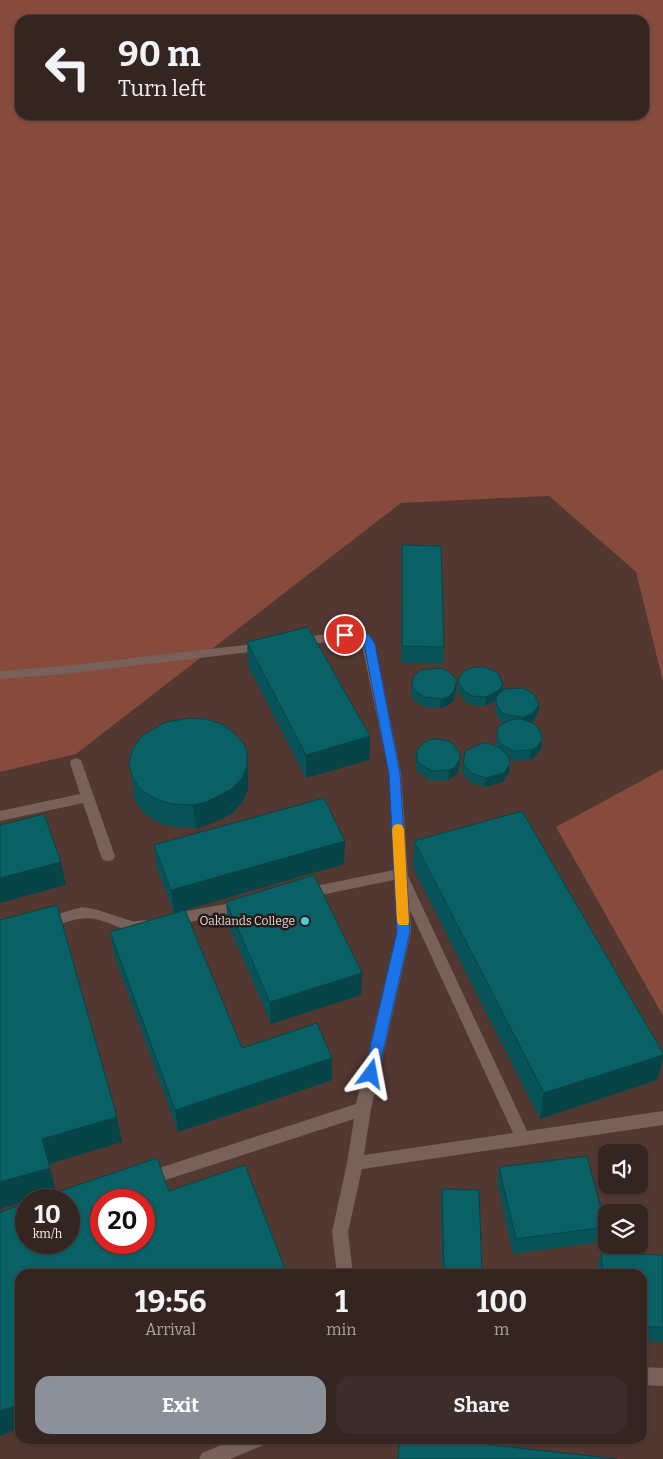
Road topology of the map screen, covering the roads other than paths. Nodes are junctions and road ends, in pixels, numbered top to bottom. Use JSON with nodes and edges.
{"nodes":[{"id":1,"x":0,"y":676,"type":"edge"},
{"id":2,"x":76,"y":763,"type":"dead end"},
{"id":3,"x":87,"y":797,"type":"junction"},
{"id":4,"x":0,"y":816,"type":"edge"},
{"id":5,"x":108,"y":856,"type":"dead end"},
{"id":6,"x":400,"y":874,"type":"junction"},
{"id":7,"x":296,"y":895,"type":"edge"},
{"id":8,"x":258,"y":902,"type":"edge"},
{"id":9,"x":36,"y":926,"type":"edge"},
{"id":10,"x":363,"y":1109,"type":"junction"},
{"id":11,"x":663,"y":1118,"type":"edge"},
{"id":12,"x":523,"y":1138,"type":"junction"},
{"id":13,"x":355,"y":1164,"type":"junction"},
{"id":14,"x":135,"y":1183,"type":"edge"},
{"id":15,"x":344,"y":1269,"type":"edge"},
{"id":16,"x":647,"y":1376,"type":"edge"},
{"id":17,"x":663,"y":1377,"type":"edge"},
{"id":18,"x":246,"y":1444,"type":"edge"},
{"id":19,"x":208,"y":1459,"type":"edge"}],
"edges":[{"from":1,"to":6,"type":"lane"},
{"from":2,"to":3,"type":"lane"},
{"from":3,"to":4,"type":"lane"},
{"from":3,"to":5,"type":"lane"},
{"from":6,"to":7,"type":"lane"},
{"from":6,"to":10,"type":"lane"},
{"from":6,"to":12,"type":"lane"},
{"from":8,"to":9,"type":"lane"},
{"from":10,"to":13,"type":"lane"},
{"from":10,"to":14,"type":"lane"},
{"from":11,"to":12,"type":"lane"},
{"from":12,"to":13,"type":"lane"},
{"from":13,"to":15,"type":"lane"},
{"from":16,"to":17,"type":"lane"},
{"from":18,"to":19,"type":"lane"}]}
